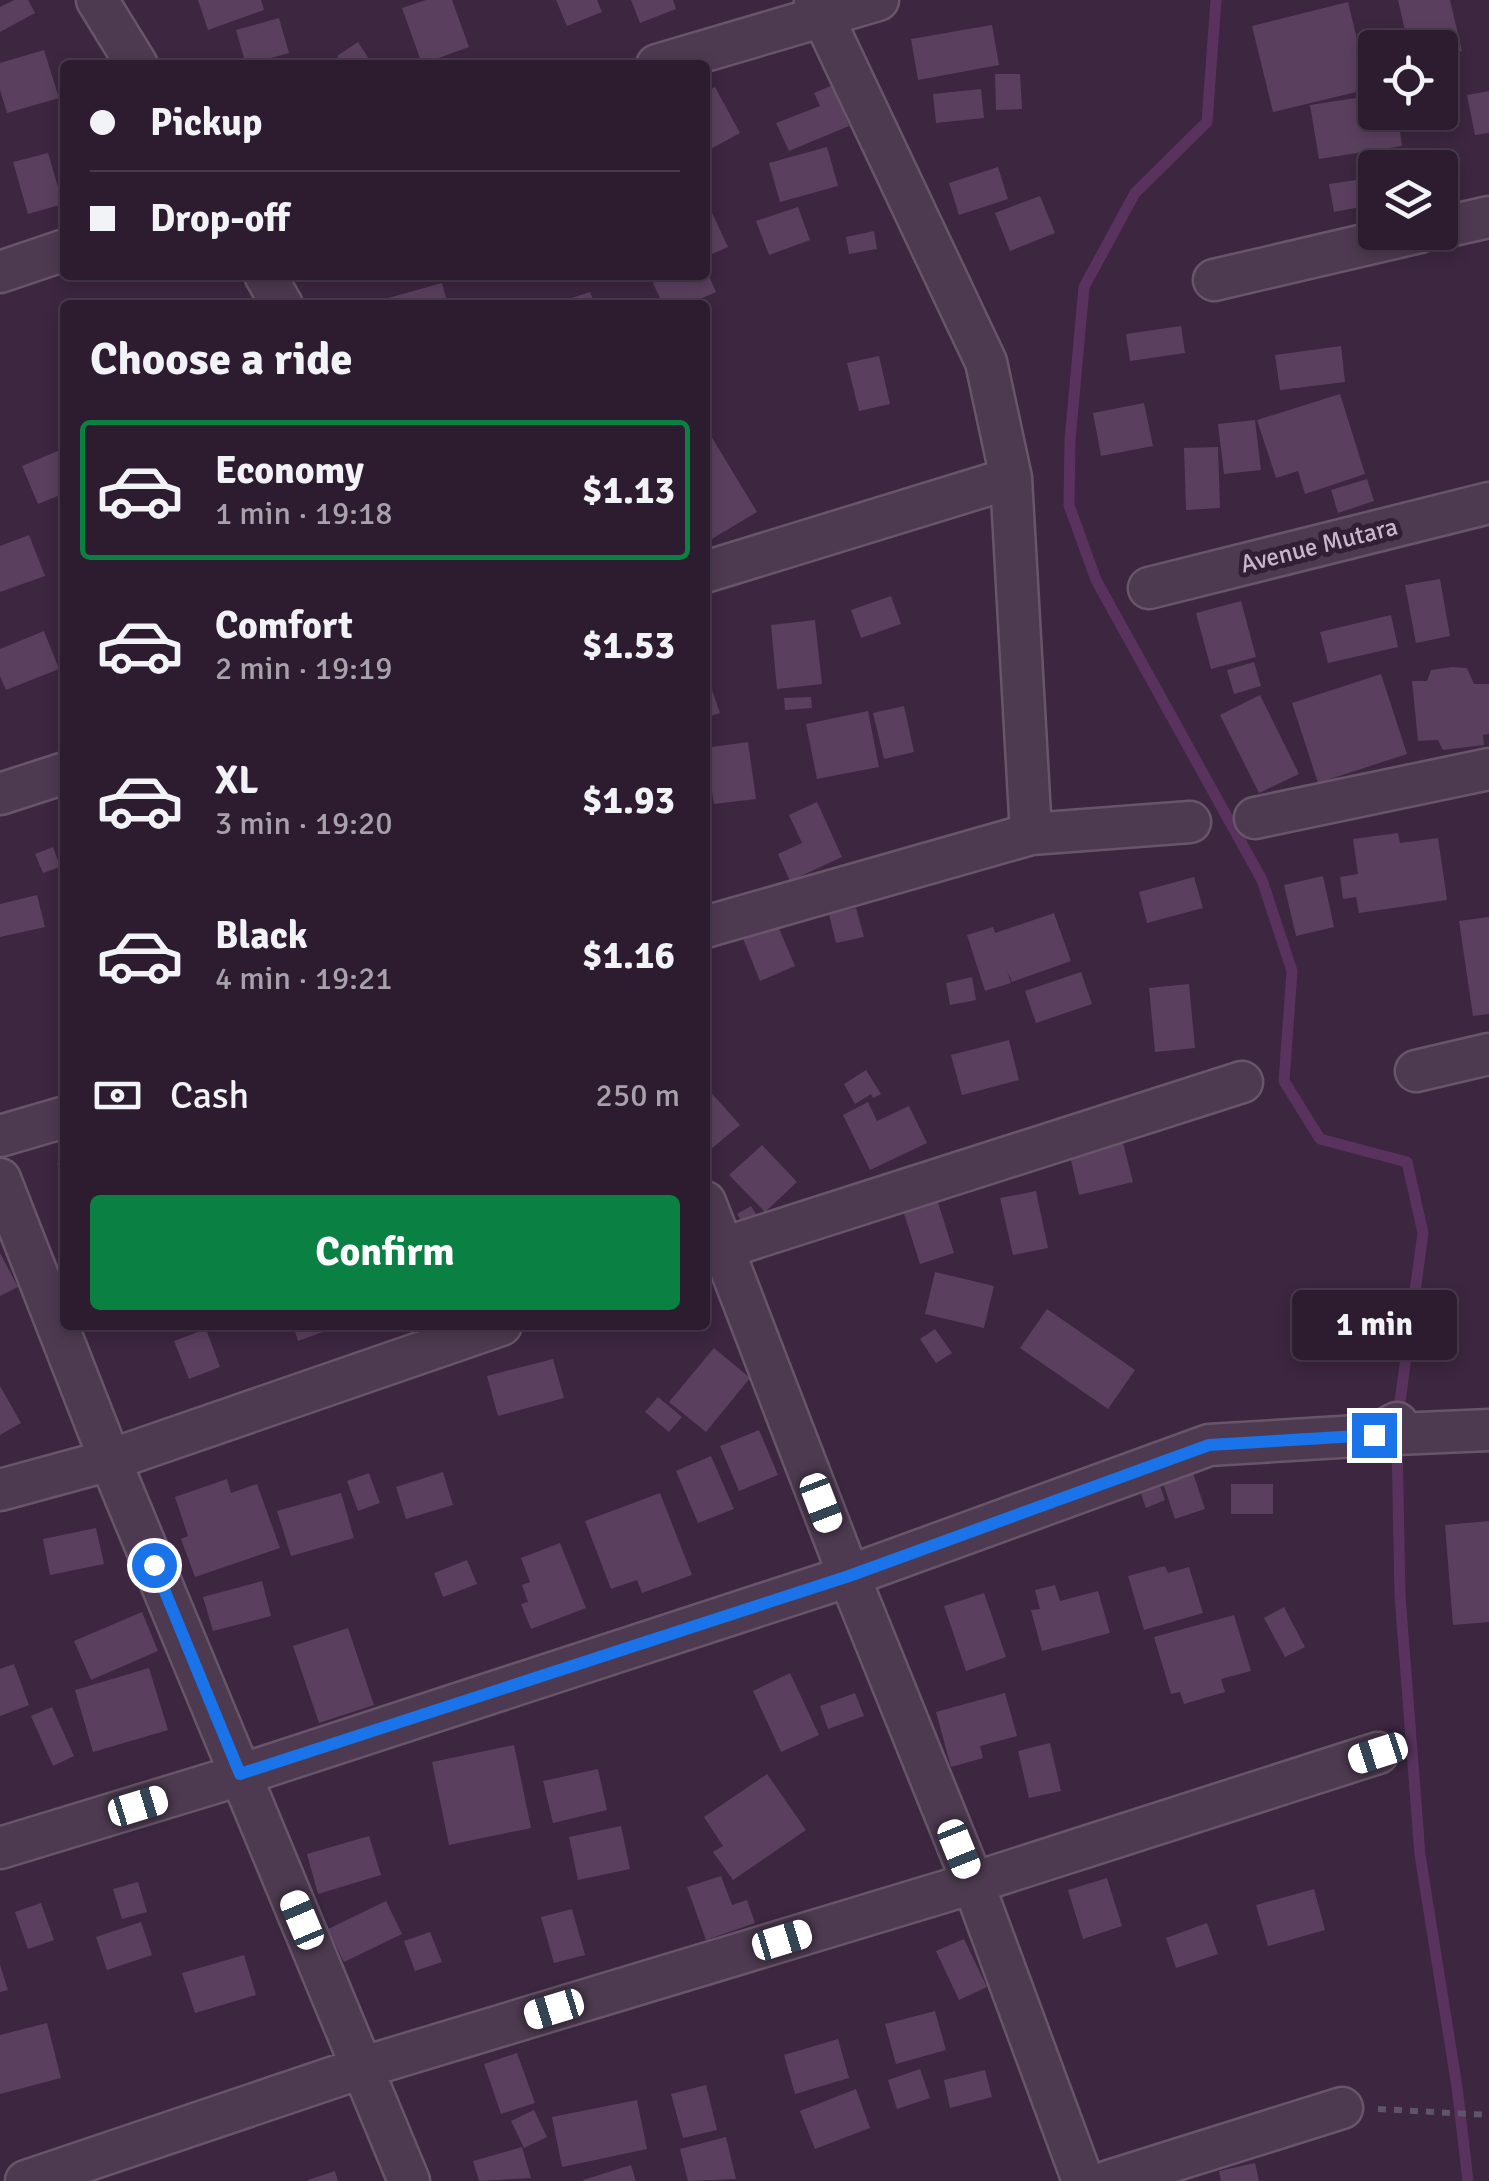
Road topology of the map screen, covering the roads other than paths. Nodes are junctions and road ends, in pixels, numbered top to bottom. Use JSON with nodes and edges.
{"nodes":[{"id":1,"x":96,"y":0,"type":"edge"},
{"id":2,"x":878,"y":0,"type":"edge"},
{"id":3,"x":819,"y":7,"type":"edge"},
{"id":4,"x":134,"y":60,"type":"edge"},
{"id":5,"x":671,"y":60,"type":"edge"},
{"id":6,"x":1489,"y":216,"type":"edge"},
{"id":7,"x":1458,"y":224,"type":"edge"},
{"id":8,"x":1358,"y":246,"type":"edge"},
{"id":9,"x":60,"y":252,"type":"edge"},
{"id":10,"x":0,"y":272,"type":"edge"},
{"id":11,"x":1214,"y":280,"type":"dead end"},
{"id":12,"x":1011,"y":478,"type":"junction"},
{"id":13,"x":1489,"y":502,"type":"edge"},
{"id":14,"x":710,"y":570,"type":"edge"},
{"id":15,"x":1149,"y":588,"type":"dead end"},
{"id":16,"x":1489,"y":769,"type":"edge"},
{"id":17,"x":60,"y":776,"type":"edge"},
{"id":18,"x":0,"y":794,"type":"edge"},
{"id":19,"x":1255,"y":818,"type":"dead end"},
{"id":20,"x":1190,"y":822,"type":"dead end"},
{"id":21,"x":1031,"y":834,"type":"junction"},
{"id":22,"x":710,"y":926,"type":"edge"},
{"id":23,"x":1489,"y":1054,"type":"edge"},
{"id":24,"x":1416,"y":1071,"type":"dead end"},
{"id":25,"x":1242,"y":1082,"type":"dead end"},
{"id":26,"x":60,"y":1118,"type":"edge"},
{"id":27,"x":0,"y":1136,"type":"edge"},
{"id":28,"x":0,"y":1179,"type":"edge"},
{"id":29,"x":710,"y":1226,"type":"edge"},
{"id":30,"x":715,"y":1251,"type":"edge"},
{"id":31,"x":487,"y":1330,"type":"edge"},
{"id":32,"x":1489,"y":1430,"type":"edge"},
{"id":33,"x":110,"y":1460,"type":"junction"},
{"id":34,"x":0,"y":1490,"type":"edge"},
{"id":35,"x":849,"y":1576,"type":"junction"},
{"id":36,"x":1378,"y":1753,"type":"dead end"},
{"id":37,"x":240,"y":1774,"type":"junction"},
{"id":38,"x":0,"y":1848,"type":"edge"},
{"id":39,"x":972,"y":1883,"type":"junction"},
{"id":40,"x":364,"y":2067,"type":"junction"},
{"id":41,"x":1342,"y":2108,"type":"road end"},
{"id":42,"x":26,"y":2181,"type":"edge"},
{"id":43,"x":410,"y":2181,"type":"edge"},
{"id":44,"x":1083,"y":2181,"type":"edge"},
{"id":45,"x":1109,"y":2181,"type":"edge"}],
"edges":[{"from":1,"to":4,"type":"street"},
{"from":2,"to":3,"type":"street"},
{"from":3,"to":5,"type":"street"},
{"from":3,"to":12,"type":"street"},
{"from":6,"to":7,"type":"street"},
{"from":8,"to":11,"type":"street"},
{"from":9,"to":10,"type":"street"},
{"from":12,"to":14,"type":"street"},
{"from":12,"to":21,"type":"street"},
{"from":13,"to":15,"type":"street","name":"Avenue Mutara"},
{"from":16,"to":19,"type":"street"},
{"from":17,"to":18,"type":"street"},
{"from":20,"to":21,"type":"street"},
{"from":21,"to":22,"type":"street"},
{"from":23,"to":24,"type":"street"},
{"from":25,"to":30,"type":"street"},
{"from":26,"to":27,"type":"street"},
{"from":28,"to":33,"type":"street"},
{"from":29,"to":30,"type":"street"},
{"from":30,"to":35,"type":"street"},
{"from":31,"to":33,"type":"street"},
{"from":32,"to":35,"type":"street"},
{"from":33,"to":34,"type":"street"},
{"from":33,"to":37,"type":"street"},
{"from":35,"to":37,"type":"street"},
{"from":35,"to":39,"type":"street"},
{"from":36,"to":39,"type":"street"},
{"from":37,"to":38,"type":"street"},
{"from":37,"to":40,"type":"street"},
{"from":39,"to":40,"type":"street"},
{"from":39,"to":44,"type":"street"},
{"from":40,"to":42,"type":"street"},
{"from":40,"to":43,"type":"street"},
{"from":41,"to":45,"type":"street"}]}
